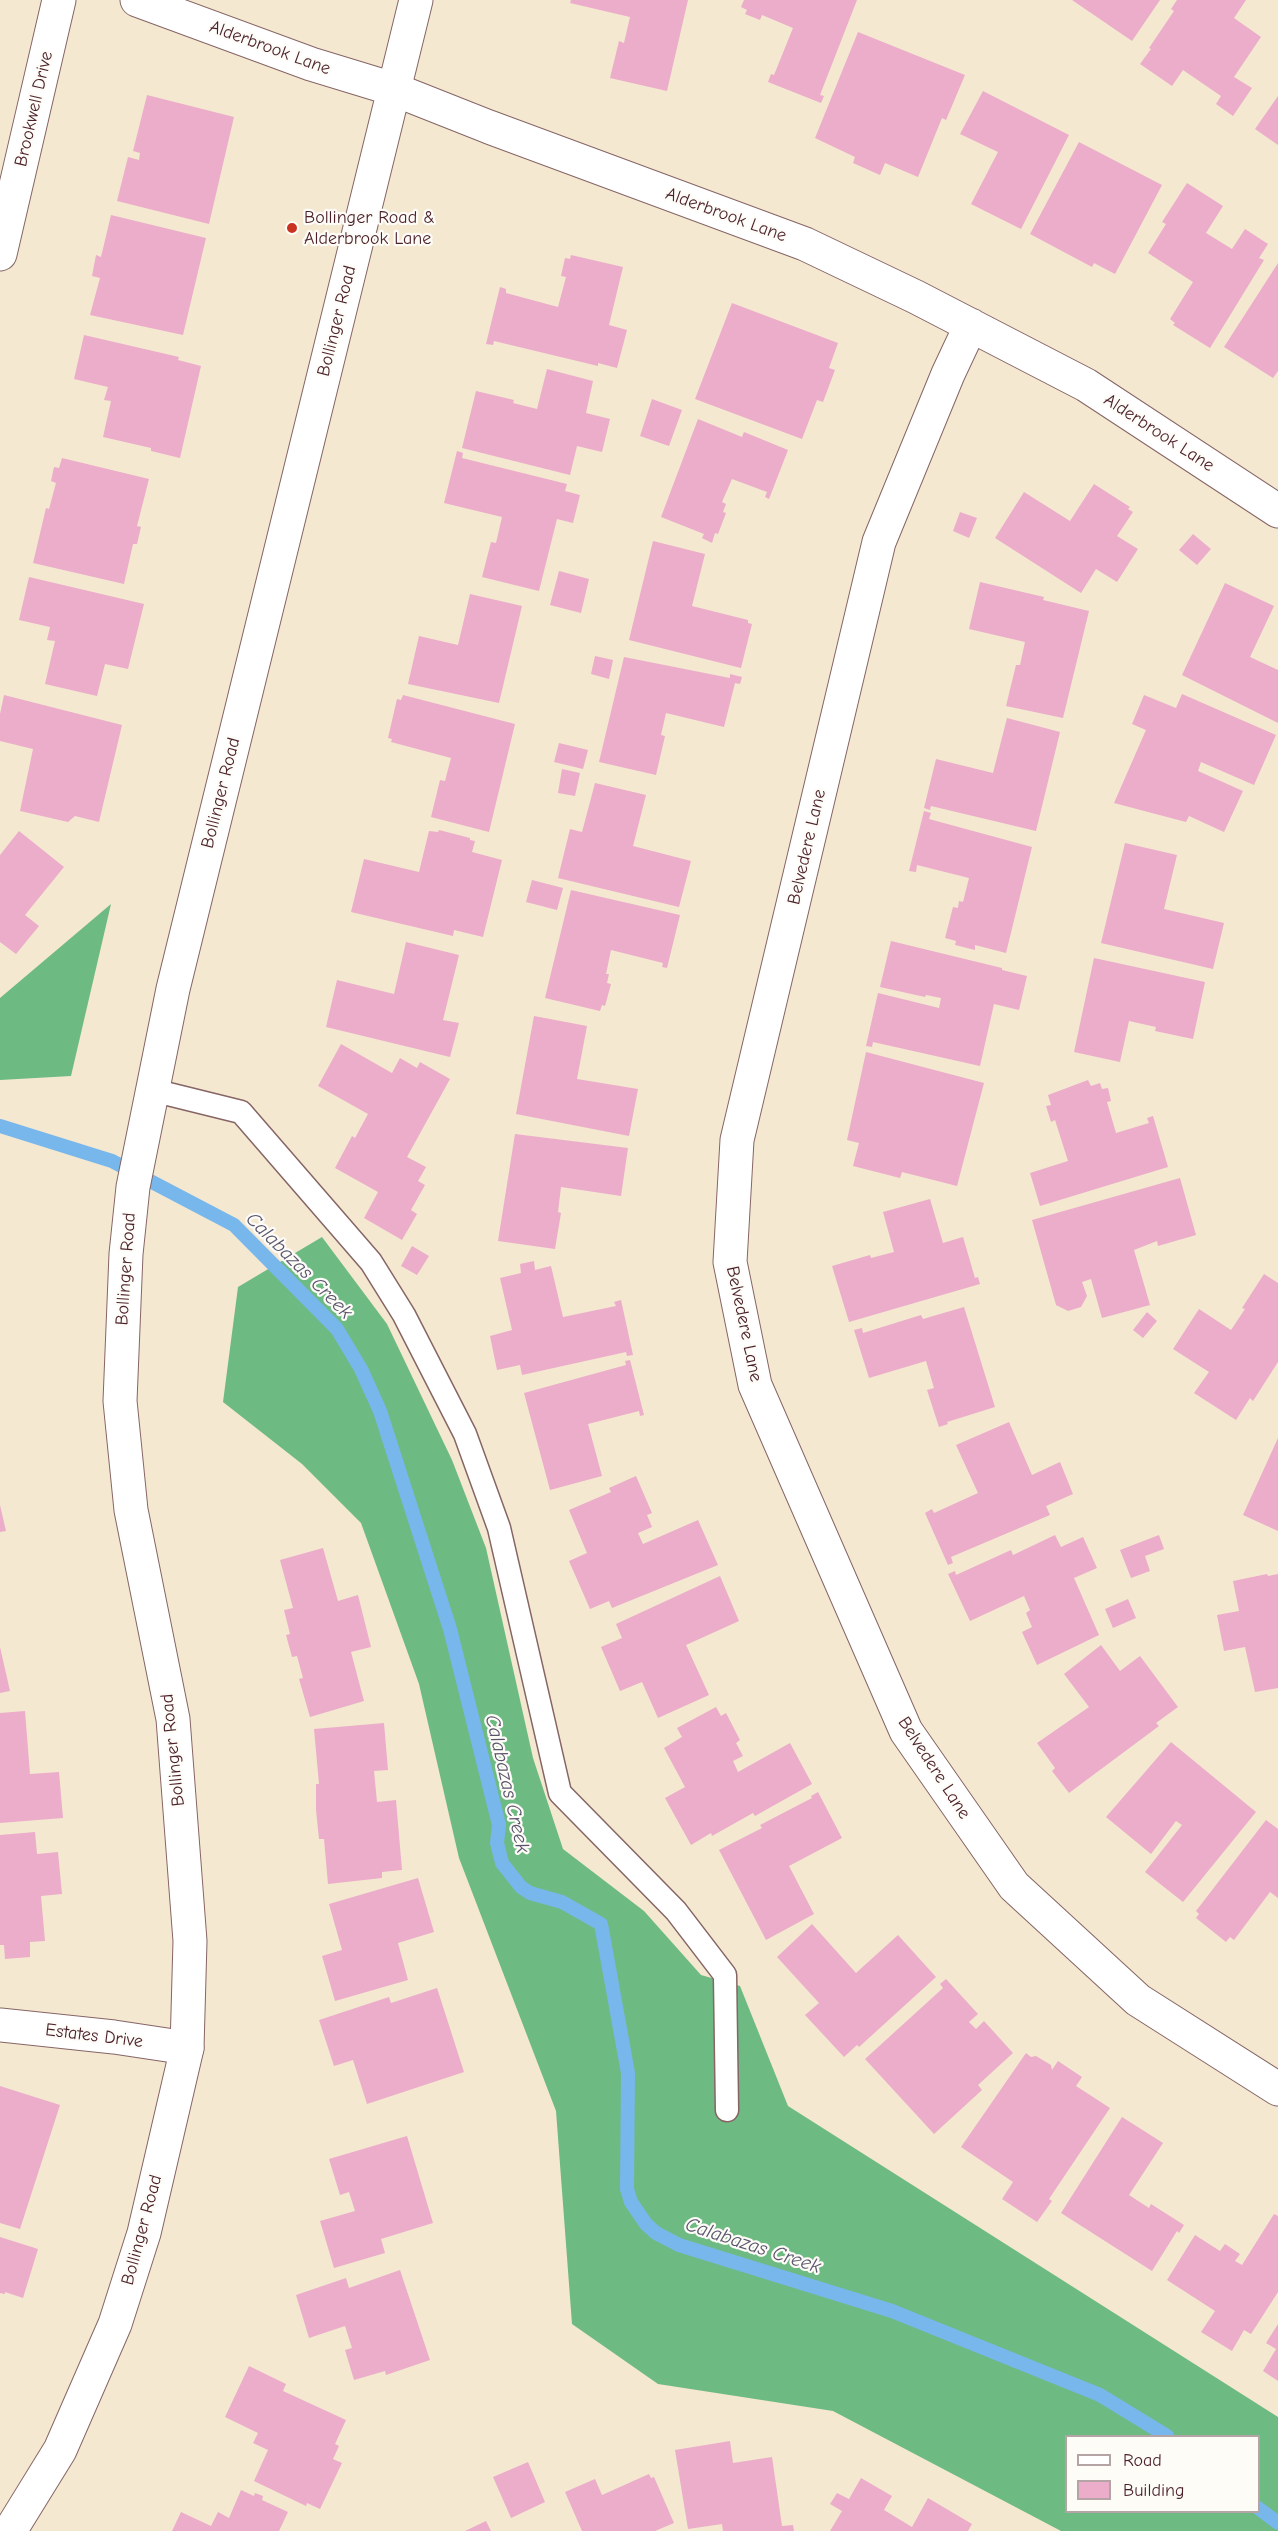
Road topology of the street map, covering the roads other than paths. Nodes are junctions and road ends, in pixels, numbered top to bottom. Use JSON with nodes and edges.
{"nodes":[{"id":1,"x":59,"y":0,"type":"edge"},
{"id":2,"x":137,"y":0,"type":"edge"},
{"id":3,"x":416,"y":0,"type":"edge"},
{"id":4,"x":393,"y":89,"type":"junction"},
{"id":5,"x":0,"y":254,"type":"edge"},
{"id":6,"x":971,"y":325,"type":"junction"},
{"id":7,"x":1278,"y":511,"type":"edge"},
{"id":8,"x":149,"y":1101,"type":"junction"},
{"id":9,"x":0,"y":2025,"type":"edge"},
{"id":10,"x":187,"y":2048,"type":"junction"},
{"id":11,"x":1278,"y":2089,"type":"edge"},
{"id":12,"x":727,"y":2110,"type":"dead end"},
{"id":13,"x":10,"y":2531,"type":"edge"}],
"edges":[{"from":1,"to":5,"type":"street","name":"Brookwell Drive"},
{"from":2,"to":4,"type":"street","name":"Alderbrook Lane"},
{"from":3,"to":4,"type":"street","name":"Bollinger Road"},
{"from":4,"to":6,"type":"street","name":"Alderbrook Lane"},
{"from":4,"to":8,"type":"street","name":"Bollinger Road"},
{"from":6,"to":7,"type":"street","name":"Alderbrook Lane"},
{"from":6,"to":11,"type":"street","name":"Belvedere Lane"},
{"from":8,"to":10,"type":"street","name":"Bollinger Road"},
{"from":8,"to":12,"type":"lane"},
{"from":9,"to":10,"type":"street","name":"Estates Drive"},
{"from":10,"to":13,"type":"street","name":"Bollinger Road"}]}
